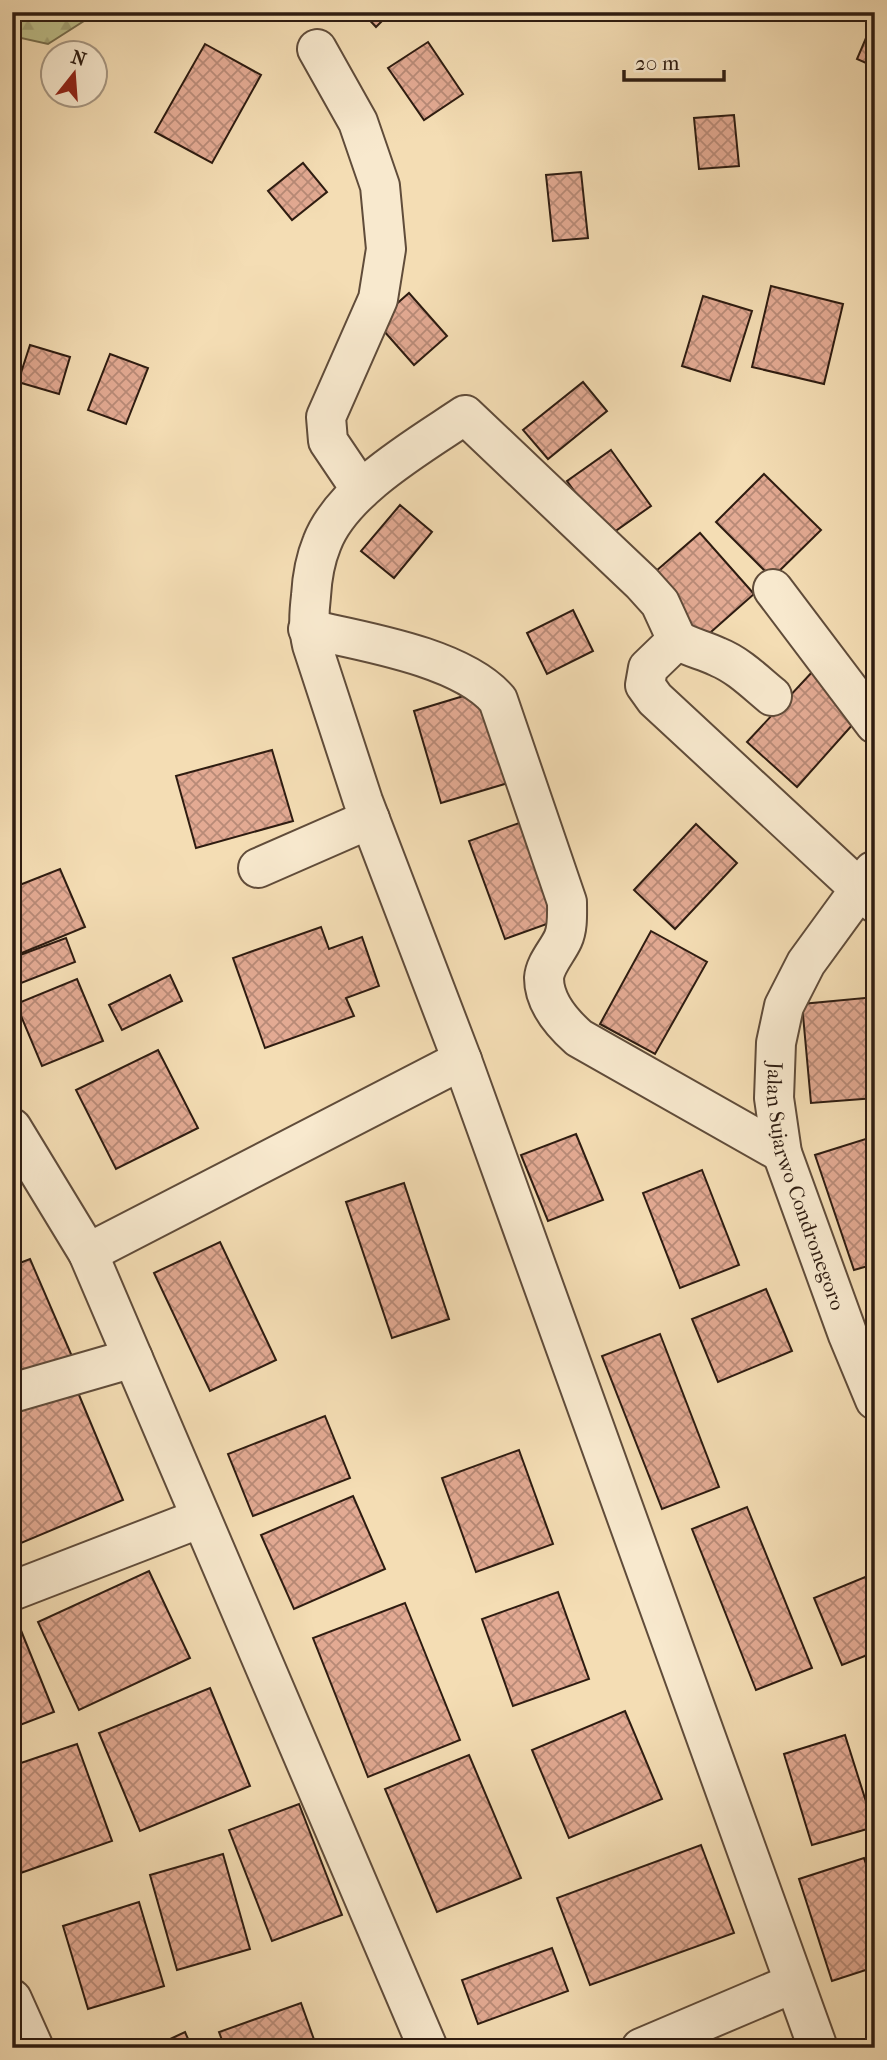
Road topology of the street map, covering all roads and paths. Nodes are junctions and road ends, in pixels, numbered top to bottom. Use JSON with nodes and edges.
{"nodes":[{"id":1,"x":317,"y":49,"type":"dead end"},
{"id":2,"x":361,"y":491,"type":"junction"},
{"id":3,"x":773,"y":589,"type":"dead end"},
{"id":4,"x":308,"y":629,"type":"junction"},
{"id":5,"x":677,"y":640,"type":"junction"},
{"id":6,"x":772,"y":696,"type":"dead end"},
{"id":7,"x":875,"y":724,"type":"edge"},
{"id":8,"x":370,"y":819,"type":"junction"},
{"id":9,"x":258,"y":868,"type":"dead end"},
{"id":10,"x":870,"y":887,"type":"edge"},
{"id":11,"x":463,"y":1060,"type":"junction"},
{"id":12,"x":12,"y":1128,"type":"edge"},
{"id":13,"x":782,"y":1153,"type":"junction"},
{"id":14,"x":88,"y":1252,"type":"junction"},
{"id":15,"x":133,"y":1358,"type":"junction"},
{"id":16,"x":12,"y":1393,"type":"edge"},
{"id":17,"x":875,"y":1400,"type":"edge"},
{"id":18,"x":201,"y":1518,"type":"junction"},
{"id":19,"x":12,"y":1591,"type":"edge"},
{"id":20,"x":794,"y":1983,"type":"junction"},
{"id":21,"x":12,"y":1999,"type":"edge"},
{"id":22,"x":25,"y":2043,"type":"edge"},
{"id":23,"x":428,"y":2048,"type":"edge"},
{"id":24,"x":641,"y":2048,"type":"edge"},
{"id":25,"x":818,"y":2048,"type":"edge"}],
"edges":[{"from":1,"to":2,"type":"street"},
{"from":2,"to":4,"type":"street"},
{"from":2,"to":5,"type":"street"},
{"from":3,"to":7,"type":"street"},
{"from":4,"to":8,"type":"street"},
{"from":4,"to":13,"type":"street"},
{"from":5,"to":6,"type":"street"},
{"from":5,"to":10,"type":"street"},
{"from":8,"to":9,"type":"street"},
{"from":8,"to":11,"type":"street"},
{"from":10,"to":13,"type":"street","name":"Jalan Sujarwo Condronegoro"},
{"from":11,"to":14,"type":"street"},
{"from":11,"to":20,"type":"street"},
{"from":12,"to":14,"type":"street"},
{"from":13,"to":17,"type":"street","name":"Jalan Sujarwo Condronegoro"},
{"from":14,"to":15,"type":"street"},
{"from":15,"to":16,"type":"street"},
{"from":15,"to":18,"type":"street"},
{"from":18,"to":19,"type":"street"},
{"from":18,"to":23,"type":"street"},
{"from":20,"to":24,"type":"street"},
{"from":20,"to":25,"type":"street"},
{"from":21,"to":22,"type":"street"}]}
